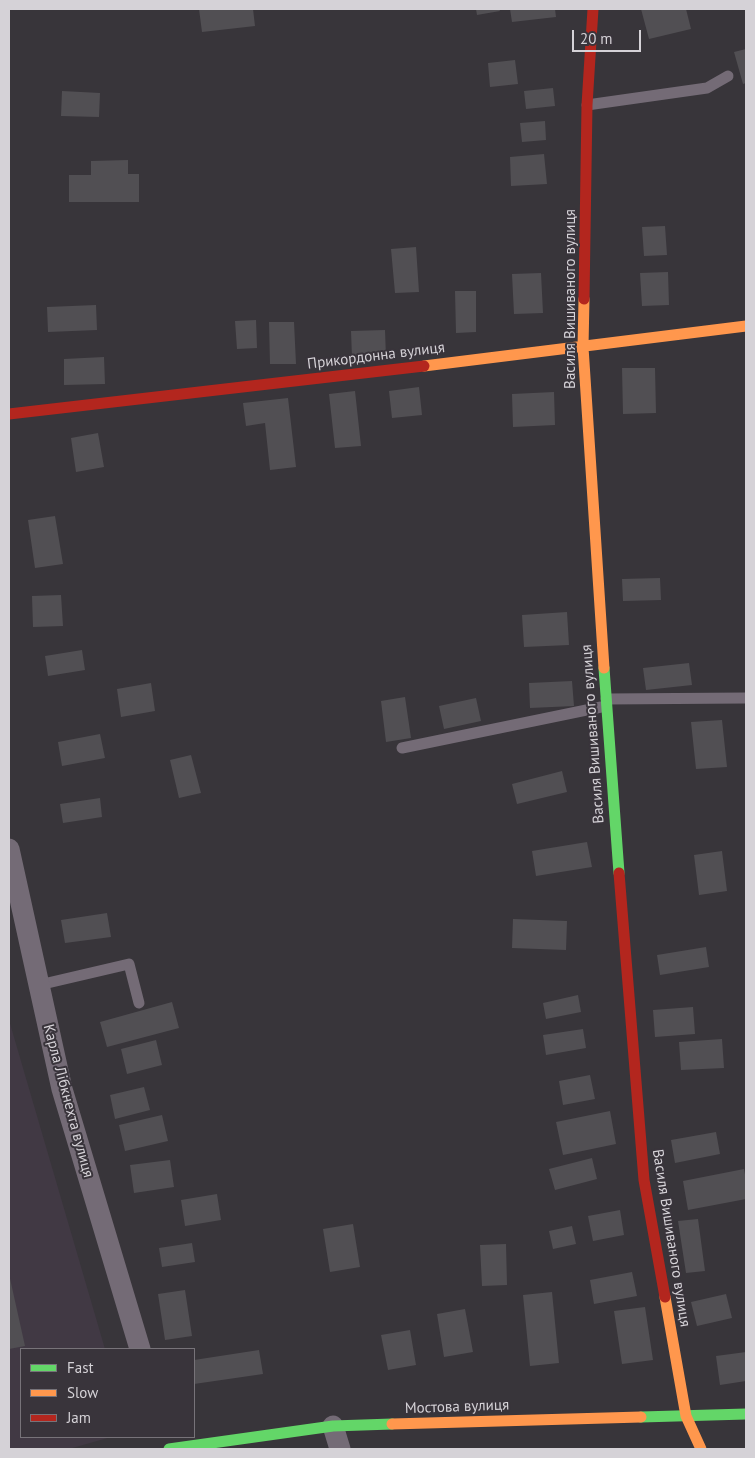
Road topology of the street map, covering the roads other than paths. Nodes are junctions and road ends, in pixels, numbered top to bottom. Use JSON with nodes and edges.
{"nodes":[{"id":1,"x":593,"y":9,"type":"edge"},
{"id":2,"x":728,"y":76,"type":"dead end"},
{"id":3,"x":587,"y":105,"type":"junction"},
{"id":4,"x":746,"y":326,"type":"edge"},
{"id":5,"x":583,"y":347,"type":"junction"},
{"id":6,"x":9,"y":414,"type":"edge"},
{"id":7,"x":746,"y":698,"type":"edge"},
{"id":8,"x":605,"y":703,"type":"junction"},
{"id":9,"x":402,"y":748,"type":"dead end"},
{"id":10,"x":9,"y":849,"type":"edge"},
{"id":11,"x":39,"y":985,"type":"junction"},
{"id":12,"x":139,"y":1003,"type":"dead end"},
{"id":13,"x":140,"y":1348,"type":"edge"},
{"id":14,"x":746,"y":1414,"type":"edge"},
{"id":15,"x":686,"y":1416,"type":"junction"},
{"id":16,"x":333,"y":1426,"type":"junction"},
{"id":17,"x":170,"y":1449,"type":"edge"},
{"id":18,"x":340,"y":1449,"type":"edge"},
{"id":19,"x":701,"y":1449,"type":"edge"}],
"edges":[{"from":1,"to":3,"type":"street","name":"Василя Вишиваного вулиця"},
{"from":2,"to":3,"type":"lane"},
{"from":3,"to":5,"type":"street","name":"Василя Вишиваного вулиця"},
{"from":4,"to":5,"type":"street","name":"Прикордонна вулиця"},
{"from":5,"to":6,"type":"street","name":"Прикордонна вулиця"},
{"from":5,"to":8,"type":"street","name":"Василя Вишиваного вулиця"},
{"from":7,"to":8,"type":"lane"},
{"from":8,"to":9,"type":"lane"},
{"from":8,"to":15,"type":"street","name":"Василя Вишиваного вулиця"},
{"from":10,"to":11,"type":"street","name":"Карла Лібкнехта вулиця"},
{"from":11,"to":12,"type":"lane"},
{"from":11,"to":13,"type":"street","name":"Карла Лібкнехта вулиця"},
{"from":14,"to":15,"type":"street","name":"Мостова вулиця"},
{"from":15,"to":16,"type":"street","name":"Мостова вулиця"},
{"from":15,"to":19,"type":"street","name":"Василя Вишиваного вулиця"},
{"from":16,"to":17,"type":"street","name":"Мостова вулиця"},
{"from":16,"to":18,"type":"street"}]}
